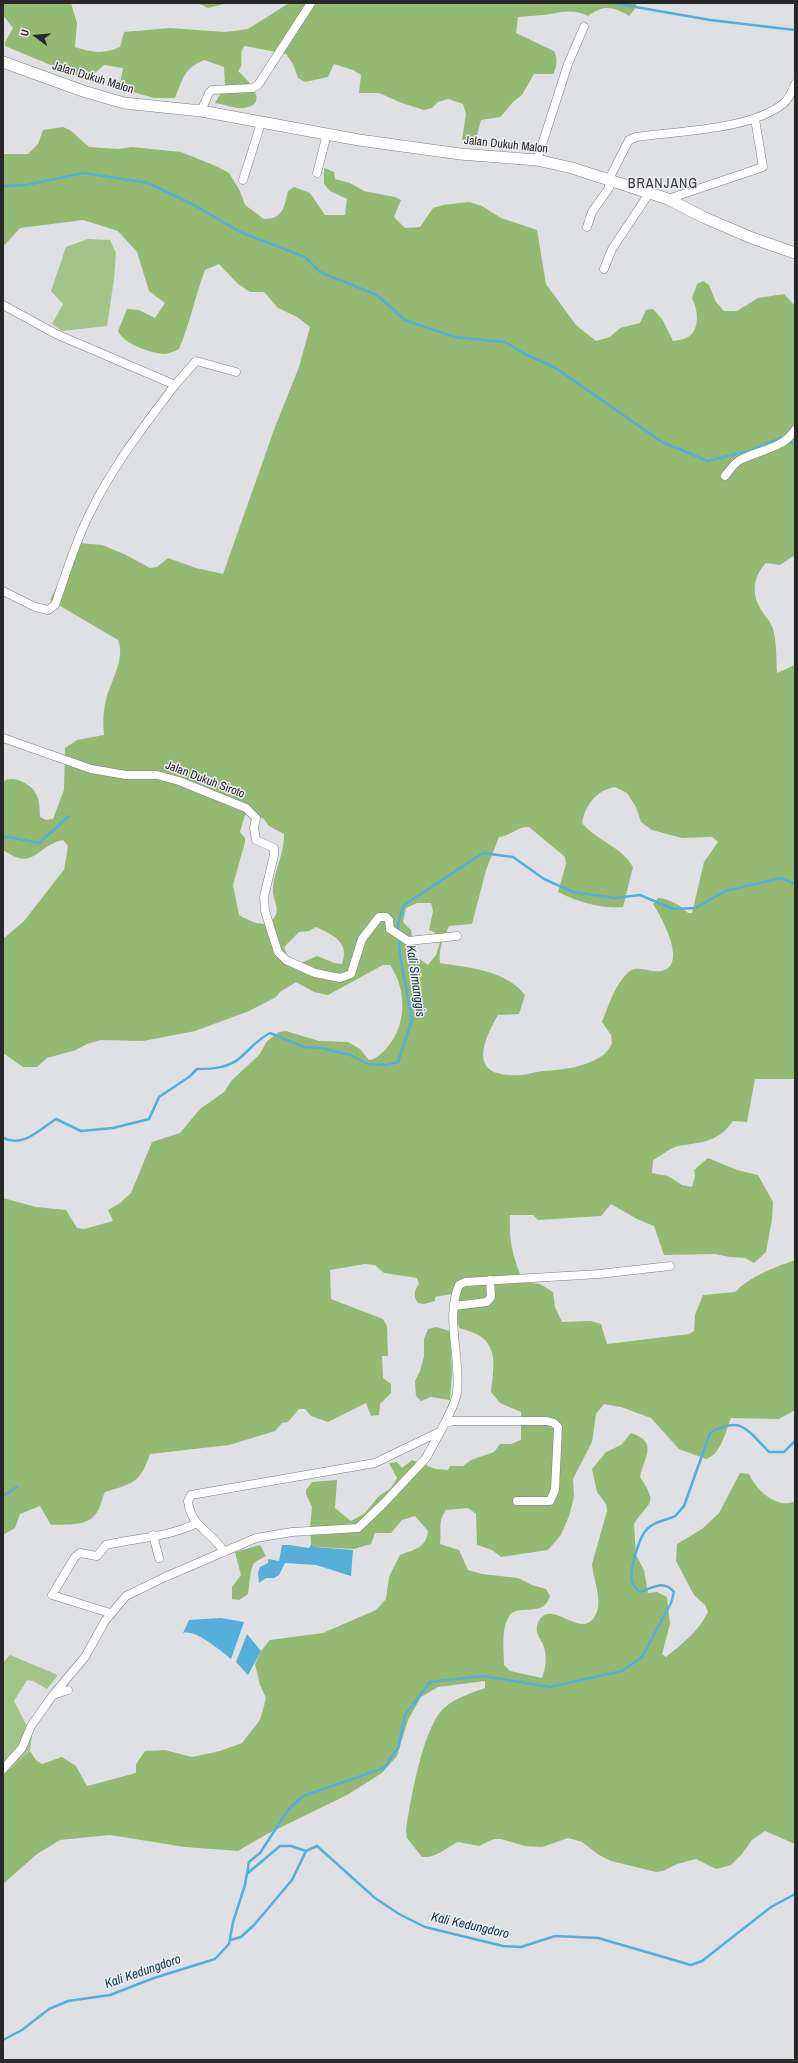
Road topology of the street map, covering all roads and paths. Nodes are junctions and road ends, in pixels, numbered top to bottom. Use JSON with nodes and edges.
{"nodes":[{"id":1,"x":311,"y":3,"type":"edge"},
{"id":2,"x":584,"y":27,"type":"dead end"},
{"id":3,"x":3,"y":62,"type":"edge"},
{"id":4,"x":795,"y":84,"type":"edge"},
{"id":5,"x":201,"y":111,"type":"junction"},
{"id":6,"x":754,"y":119,"type":"junction"},
{"id":7,"x":260,"y":123,"type":"junction"},
{"id":8,"x":327,"y":134,"type":"junction"},
{"id":9,"x":537,"y":160,"type":"junction"},
{"id":10,"x":317,"y":173,"type":"dead end"},
{"id":11,"x":609,"y":179,"type":"junction"},
{"id":12,"x":243,"y":180,"type":"dead end"},
{"id":13,"x":650,"y":192,"type":"junction"},
{"id":14,"x":668,"y":199,"type":"junction"},
{"id":15,"x":587,"y":227,"type":"dead end"},
{"id":16,"x":795,"y":253,"type":"edge"},
{"id":17,"x":604,"y":269,"type":"dead end"},
{"id":18,"x":3,"y":305,"type":"edge"},
{"id":19,"x":236,"y":372,"type":"dead end"},
{"id":20,"x":174,"y":385,"type":"junction"},
{"id":21,"x":794,"y":432,"type":"edge"},
{"id":22,"x":725,"y":476,"type":"dead end"},
{"id":23,"x":3,"y":591,"type":"edge"},
{"id":24,"x":3,"y":738,"type":"edge"},
{"id":25,"x":456,"y":936,"type":"dead end"},
{"id":26,"x":670,"y":1266,"type":"dead end"},
{"id":27,"x":490,"y":1280,"type":"junction"},
{"id":28,"x":454,"y":1306,"type":"junction"},
{"id":29,"x":445,"y":1423,"type":"junction"},
{"id":30,"x":439,"y":1432,"type":"junction"},
{"id":31,"x":517,"y":1501,"type":"dead end"},
{"id":32,"x":197,"y":1523,"type":"junction"},
{"id":33,"x":153,"y":1535,"type":"junction"},
{"id":34,"x":224,"y":1552,"type":"junction"},
{"id":35,"x":159,"y":1558,"type":"dead end"},
{"id":36,"x":110,"y":1613,"type":"junction"},
{"id":37,"x":68,"y":1690,"type":"dead end"},
{"id":38,"x":53,"y":1695,"type":"junction"},
{"id":39,"x":3,"y":1769,"type":"edge"}],
"edges":[{"from":1,"to":5,"type":"street"},
{"from":2,"to":9,"type":"street"},
{"from":3,"to":5,"type":"street","name":"Jalan Dukuh Malon"},
{"from":4,"to":6,"type":"street"},
{"from":5,"to":7,"type":"street","name":"Jalan Dukuh Malon"},
{"from":6,"to":11,"type":"street"},
{"from":6,"to":14,"type":"street"},
{"from":7,"to":8,"type":"street","name":"Jalan Dukuh Malon"},
{"from":7,"to":12,"type":"street"},
{"from":8,"to":9,"type":"street","name":"Jalan Dukuh Malon"},
{"from":8,"to":10,"type":"street"},
{"from":9,"to":11,"type":"street","name":"Jalan Dukuh Malon"},
{"from":11,"to":13,"type":"street","name":"Jalan Dukuh Malon"},
{"from":11,"to":15,"type":"street"},
{"from":13,"to":14,"type":"street","name":"Jalan Dukuh Malon"},
{"from":13,"to":17,"type":"street"},
{"from":14,"to":16,"type":"street","name":"Jalan Dukuh Malon"},
{"from":18,"to":20,"type":"street"},
{"from":19,"to":20,"type":"street"},
{"from":20,"to":23,"type":"street"},
{"from":21,"to":22,"type":"street"},
{"from":24,"to":25,"type":"street","name":"Jalan Dukuh Siroto"},
{"from":26,"to":27,"type":"street"},
{"from":27,"to":28,"type":"street"},
{"from":27,"to":28,"type":"street"},
{"from":28,"to":29,"type":"street"},
{"from":29,"to":30,"type":"street"},
{"from":29,"to":31,"type":"street"},
{"from":30,"to":32,"type":"street"},
{"from":30,"to":34,"type":"street"},
{"from":32,"to":33,"type":"street"},
{"from":32,"to":34,"type":"street"},
{"from":33,"to":35,"type":"street"},
{"from":33,"to":36,"type":"street"},
{"from":34,"to":36,"type":"street"},
{"from":36,"to":38,"type":"street"},
{"from":37,"to":38,"type":"street"},
{"from":38,"to":39,"type":"street"}]}
